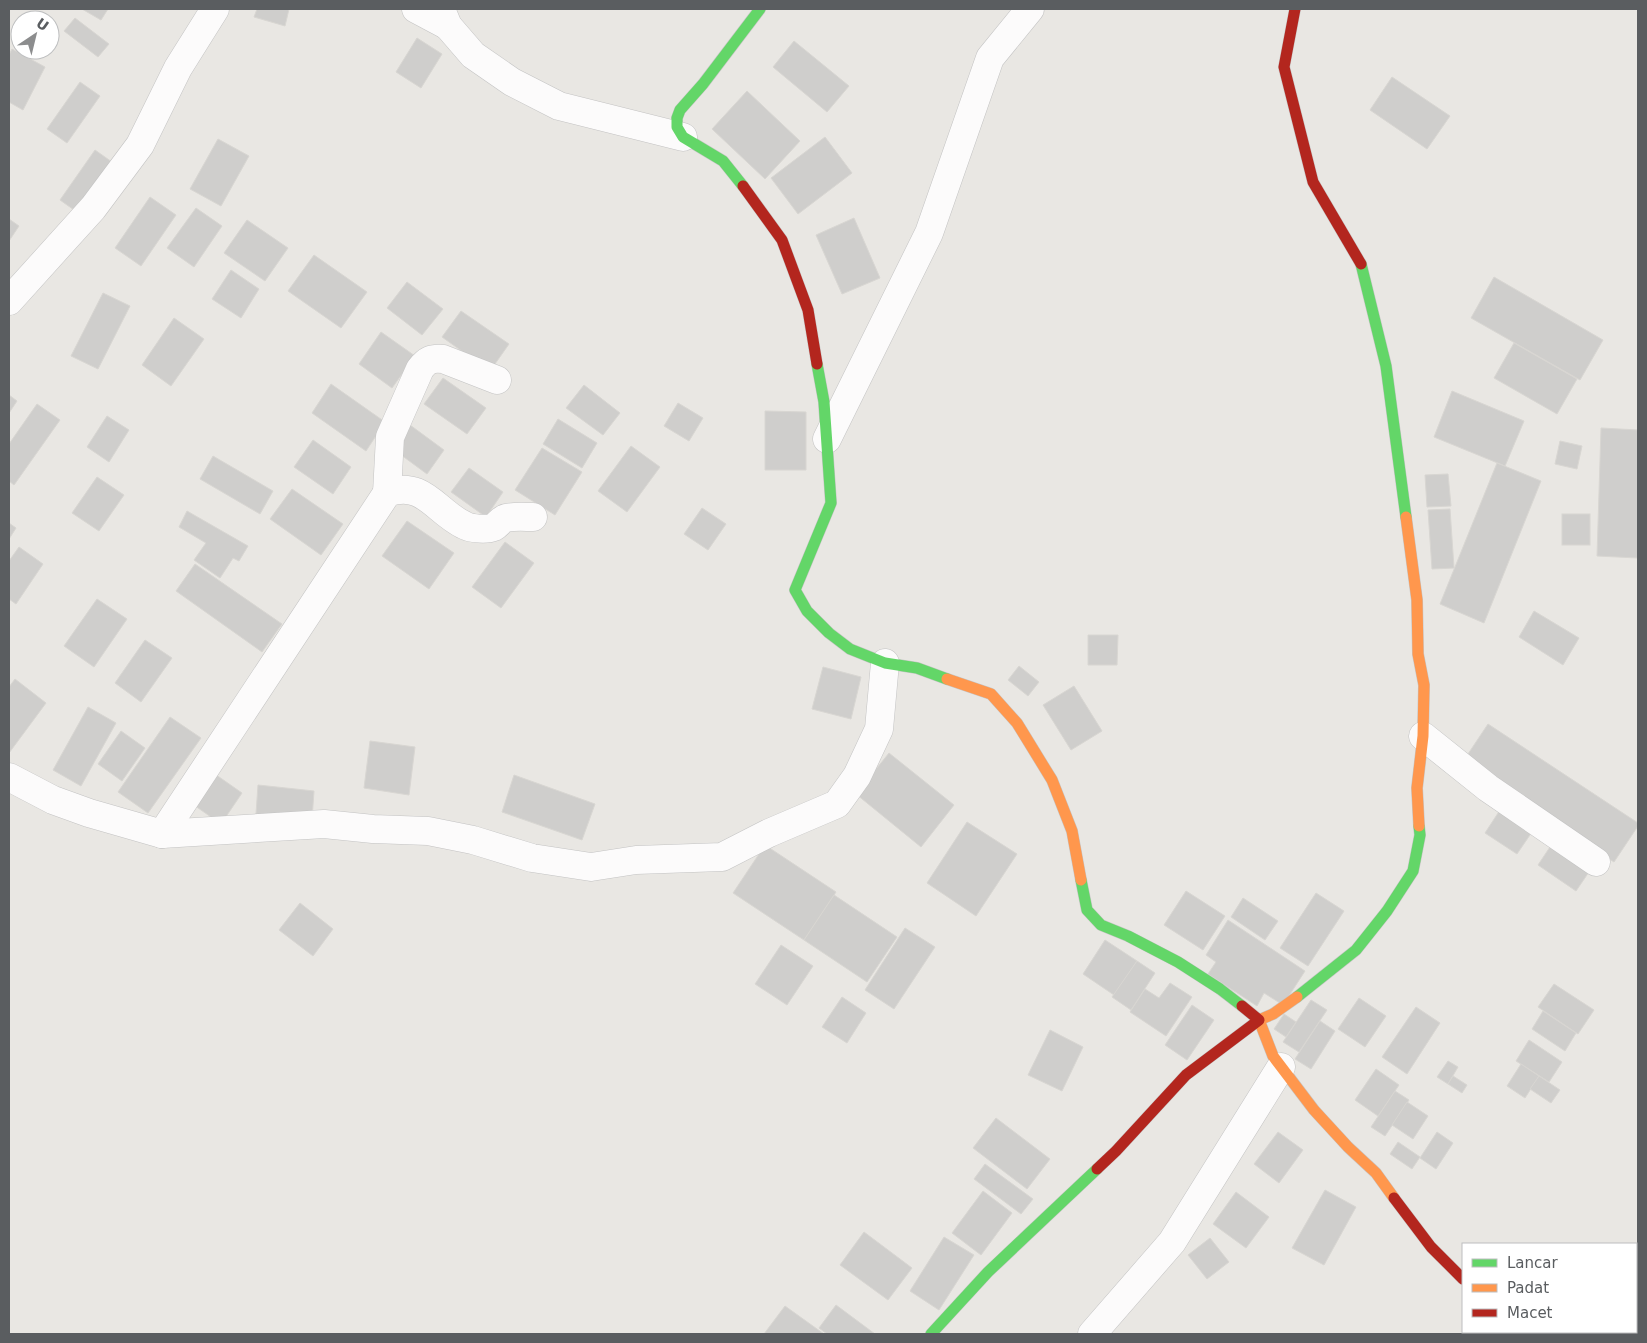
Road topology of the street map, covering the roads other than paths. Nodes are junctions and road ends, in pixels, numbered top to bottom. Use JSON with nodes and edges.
{"nodes":[{"id":1,"x":215,"y":9,"type":"edge"},
{"id":2,"x":416,"y":9,"type":"edge"},
{"id":3,"x":760,"y":9,"type":"edge"},
{"id":4,"x":1030,"y":9,"type":"edge"},
{"id":5,"x":1295,"y":9,"type":"edge"},
{"id":6,"x":445,"y":17,"type":"edge"},
{"id":7,"x":683,"y":137,"type":"junction"},
{"id":8,"x":9,"y":301,"type":"edge"},
{"id":9,"x":497,"y":380,"type":"dead end"},
{"id":10,"x":827,"y":439,"type":"junction"},
{"id":11,"x":387,"y":493,"type":"junction"},
{"id":12,"x":533,"y":517,"type":"dead end"},
{"id":13,"x":885,"y":663,"type":"junction"},
{"id":14,"x":1423,"y":736,"type":"junction"},
{"id":15,"x":9,"y":777,"type":"edge"},
{"id":16,"x":162,"y":834,"type":"junction"},
{"id":17,"x":1596,"y":862,"type":"dead end"},
{"id":18,"x":1259,"y":1020,"type":"junction"},
{"id":19,"x":1280,"y":1067,"type":"junction"},
{"id":20,"x":1462,"y":1278,"type":"edge"},
{"id":21,"x":931,"y":1334,"type":"edge"},
{"id":22,"x":1092,"y":1334,"type":"edge"}],
"edges":[{"from":1,"to":8,"type":"street"},
{"from":2,"to":6,"type":"street"},
{"from":3,"to":7,"type":"street"},
{"from":4,"to":10,"type":"street"},
{"from":5,"to":14,"type":"street"},
{"from":6,"to":7,"type":"street"},
{"from":7,"to":10,"type":"street"},
{"from":9,"to":11,"type":"street"},
{"from":10,"to":13,"type":"street"},
{"from":11,"to":12,"type":"street"},
{"from":11,"to":16,"type":"street"},
{"from":13,"to":16,"type":"street"},
{"from":13,"to":18,"type":"street"},
{"from":14,"to":17,"type":"street"},
{"from":14,"to":18,"type":"street"},
{"from":15,"to":16,"type":"street"},
{"from":18,"to":19,"type":"street"},
{"from":18,"to":21,"type":"street"},
{"from":19,"to":20,"type":"street"},
{"from":19,"to":22,"type":"street"}]}
